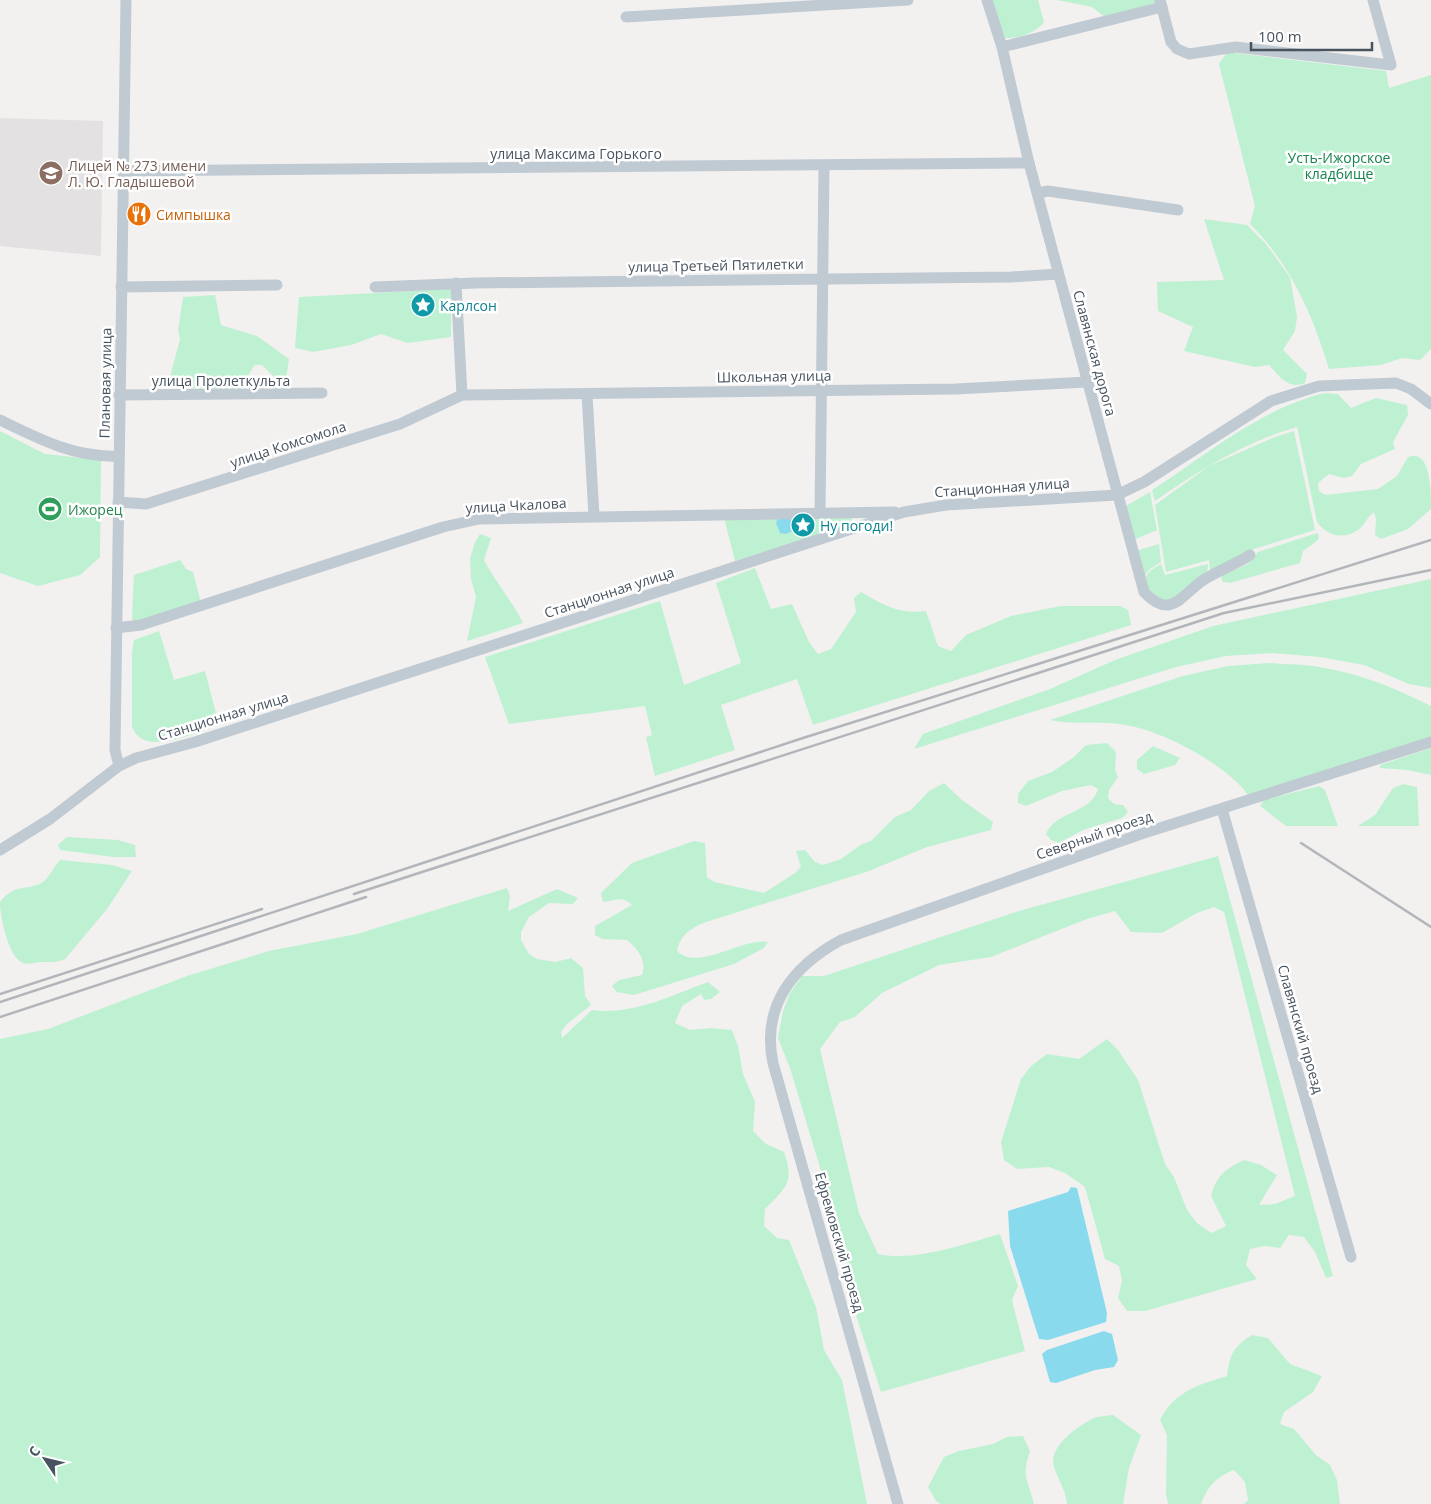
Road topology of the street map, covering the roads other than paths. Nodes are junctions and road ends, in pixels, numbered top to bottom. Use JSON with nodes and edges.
{"nodes":[{"id":1,"x":126,"y":0,"type":"edge"},
{"id":2,"x":908,"y":0,"type":"edge"},
{"id":3,"x":987,"y":0,"type":"edge"},
{"id":4,"x":1373,"y":0,"type":"edge"},
{"id":5,"x":1161,"y":4,"type":"edge"},
{"id":6,"x":626,"y":17,"type":"dead end"},
{"id":7,"x":1002,"y":47,"type":"junction"},
{"id":8,"x":1029,"y":163,"type":"junction"},
{"id":9,"x":824,"y":166,"type":"junction"},
{"id":10,"x":123,"y":171,"type":"junction"},
{"id":11,"x":1038,"y":192,"type":"junction"},
{"id":12,"x":1178,"y":210,"type":"dead end"},
{"id":13,"x":1058,"y":274,"type":"junction"},
{"id":14,"x":822,"y":279,"type":"junction"},
{"id":15,"x":456,"y":284,"type":"junction"},
{"id":16,"x":277,"y":285,"type":"dead end"},
{"id":17,"x":375,"y":287,"type":"dead end"},
{"id":18,"x":121,"y":288,"type":"junction"},
{"id":19,"x":1086,"y":382,"type":"junction"},
{"id":20,"x":821,"y":390,"type":"junction"},
{"id":21,"x":322,"y":393,"type":"dead end"},
{"id":22,"x":588,"y":394,"type":"junction"},
{"id":23,"x":120,"y":395,"type":"junction"},
{"id":24,"x":462,"y":395,"type":"junction"},
{"id":25,"x":1431,"y":404,"type":"edge"},
{"id":26,"x":0,"y":420,"type":"edge"},
{"id":27,"x":119,"y":456,"type":"junction"},
{"id":28,"x":1117,"y":495,"type":"junction"},
{"id":29,"x":118,"y":502,"type":"junction"},
{"id":30,"x":820,"y":512,"type":"junction"},
{"id":31,"x":859,"y":512,"type":"junction"},
{"id":32,"x":904,"y":512,"type":"junction"},
{"id":33,"x":594,"y":516,"type":"junction"},
{"id":34,"x":860,"y":527,"type":"junction"},
{"id":35,"x":1250,"y":555,"type":"dead end"},
{"id":36,"x":116,"y":628,"type":"junction"},
{"id":37,"x":1431,"y":742,"type":"edge"},
{"id":38,"x":118,"y":766,"type":"junction"},
{"id":39,"x":1222,"y":809,"type":"junction"},
{"id":40,"x":0,"y":850,"type":"edge"},
{"id":41,"x":784,"y":989,"type":"joint"},
{"id":42,"x":1351,"y":1257,"type":"dead end"},
{"id":43,"x":898,"y":1504,"type":"edge"}],
"edges":[{"from":1,"to":10,"type":"street","name":"Плановая улица"},
{"from":2,"to":6,"type":"street"},
{"from":3,"to":7,"type":"street","name":"Славянская дорога"},
{"from":4,"to":5,"type":"street"},
{"from":5,"to":7,"type":"street"},
{"from":7,"to":8,"type":"street","name":"Славянская дорога"},
{"from":8,"to":9,"type":"street","name":"улица Максима Горького"},
{"from":8,"to":11,"type":"street","name":"Славянская дорога"},
{"from":9,"to":10,"type":"street","name":"улица Максима Горького"},
{"from":9,"to":14,"type":"street"},
{"from":10,"to":18,"type":"street","name":"Плановая улица"},
{"from":11,"to":12,"type":"street"},
{"from":11,"to":13,"type":"street","name":"Славянская дорога"},
{"from":13,"to":14,"type":"street","name":"улица Третьей Пятилетки"},
{"from":13,"to":19,"type":"street","name":"Славянская дорога"},
{"from":14,"to":15,"type":"street","name":"улица Третьей Пятилетки"},
{"from":14,"to":20,"type":"street"},
{"from":15,"to":17,"type":"street","name":"улица Третьей Пятилетки"},
{"from":15,"to":24,"type":"street"},
{"from":16,"to":18,"type":"street"},
{"from":18,"to":23,"type":"street","name":"Плановая улица"},
{"from":19,"to":20,"type":"street","name":"Школьная улица"},
{"from":19,"to":28,"type":"street","name":"Славянская дорога"},
{"from":20,"to":22,"type":"street","name":"Школьная улица"},
{"from":20,"to":30,"type":"street"},
{"from":21,"to":23,"type":"street","name":"улица Пролеткульта"},
{"from":22,"to":24,"type":"street","name":"Школьная улица"},
{"from":22,"to":33,"type":"street"},
{"from":23,"to":27,"type":"street","name":"Плановая улица"},
{"from":24,"to":29,"type":"street","name":"улица Комсомола"},
{"from":25,"to":28,"type":"street"},
{"from":26,"to":27,"type":"street"},
{"from":27,"to":29,"type":"street","name":"Плановая улица"},
{"from":28,"to":32,"type":"street","name":"Станционная улица"},
{"from":28,"to":35,"type":"street","name":"Славянская дорога"},
{"from":29,"to":36,"type":"street","name":"Плановая улица"},
{"from":30,"to":31,"type":"street","name":"улица Чкалова"},
{"from":30,"to":33,"type":"street","name":"улица Чкалова"},
{"from":31,"to":32,"type":"street","name":"улица Чкалова"},
{"from":31,"to":34,"type":"street"},
{"from":32,"to":34,"type":"street","name":"Станционная улица"},
{"from":33,"to":36,"type":"street","name":"улица Чкалова"},
{"from":34,"to":38,"type":"street","name":"Станционная улица"},
{"from":36,"to":38,"type":"street","name":"Плановая улица"},
{"from":37,"to":39,"type":"street","name":"Северный проезд"},
{"from":38,"to":40,"type":"street"},
{"from":39,"to":41,"type":"street","name":"Северный проезд"},
{"from":39,"to":42,"type":"street","name":"Славянский проезд"},
{"from":41,"to":43,"type":"street","name":"Ефремовский проезд"}]}
